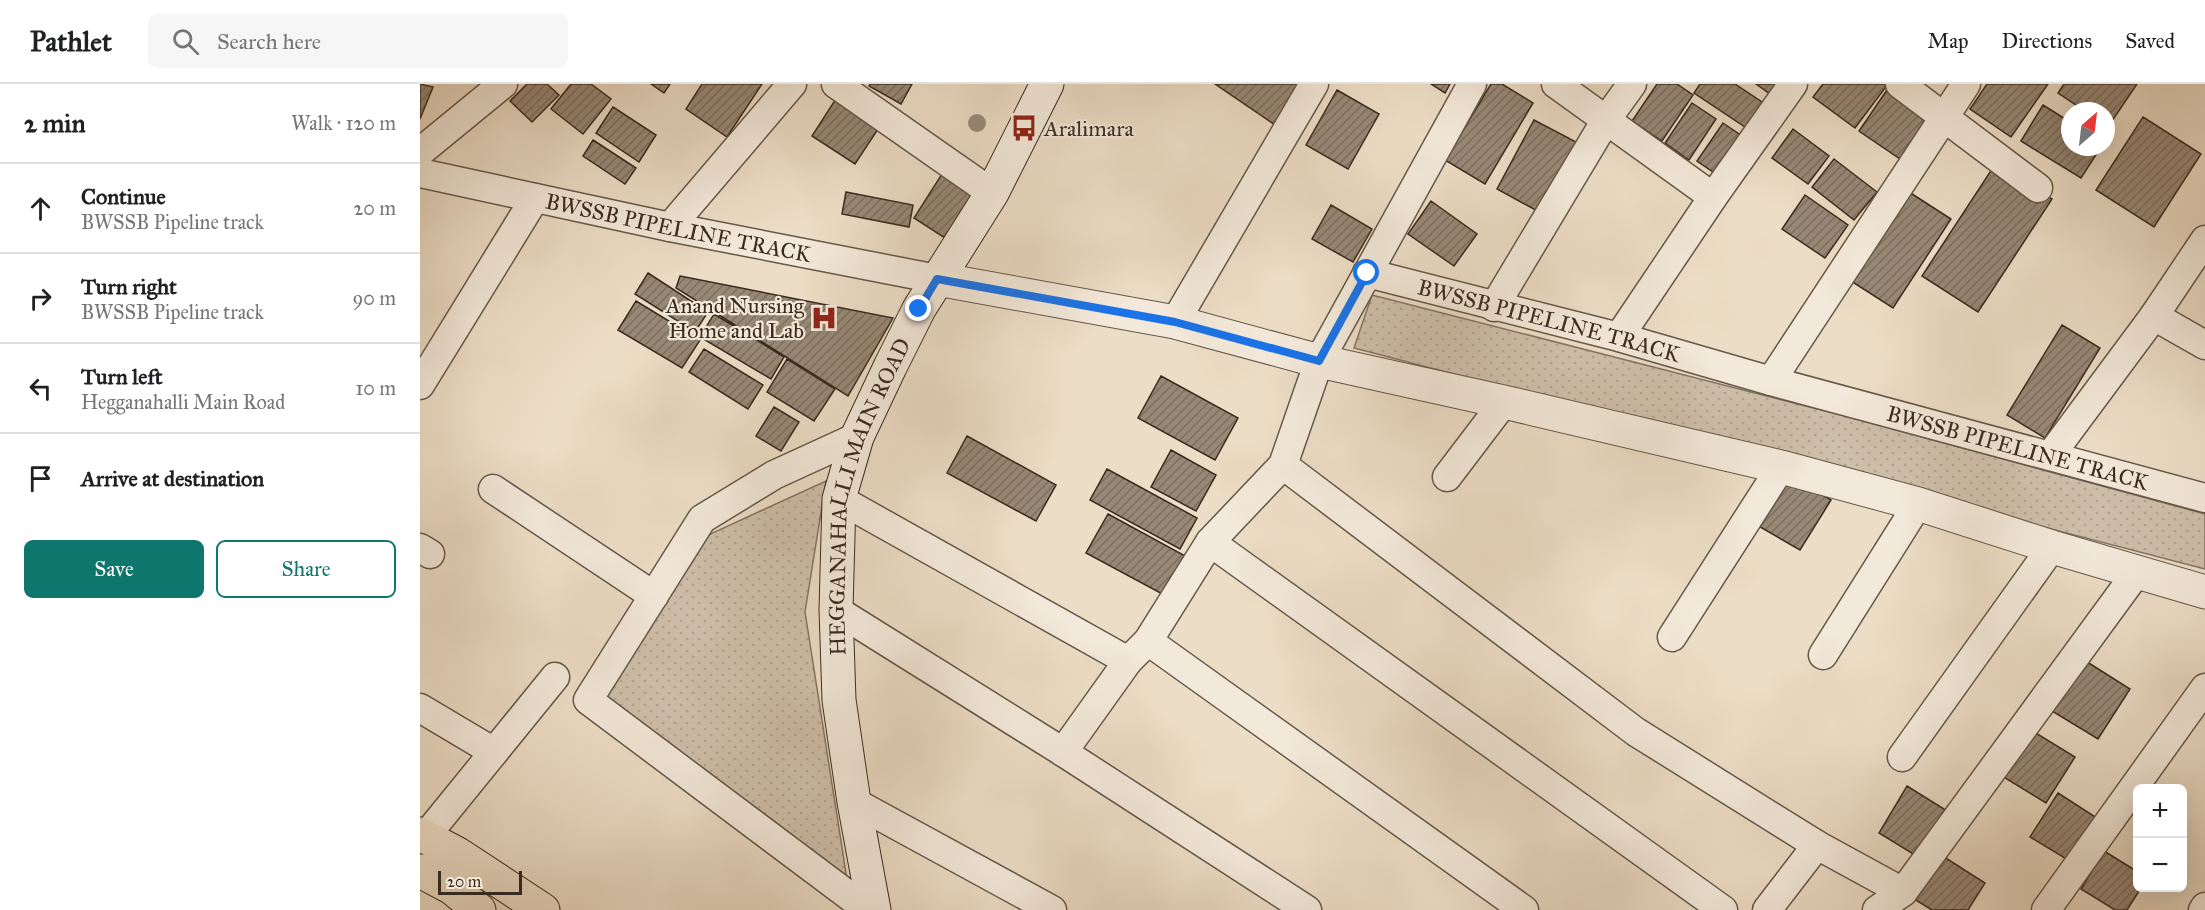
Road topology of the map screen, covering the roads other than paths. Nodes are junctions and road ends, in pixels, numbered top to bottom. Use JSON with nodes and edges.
{"nodes":[{"id":1,"x":503,"y":84,"type":"edge"},
{"id":2,"x":792,"y":84,"type":"edge"},
{"id":3,"x":836,"y":84,"type":"edge"},
{"id":4,"x":1047,"y":84,"type":"edge"},
{"id":5,"x":1314,"y":84,"type":"edge"},
{"id":6,"x":1472,"y":84,"type":"edge"},
{"id":7,"x":1556,"y":84,"type":"edge"},
{"id":8,"x":1632,"y":84,"type":"edge"},
{"id":9,"x":1793,"y":84,"type":"edge"},
{"id":10,"x":1900,"y":84,"type":"edge"},
{"id":11,"x":1966,"y":84,"type":"edge"},
{"id":12,"x":1945,"y":118,"type":"junction"},
{"id":13,"x":1606,"y":120,"type":"junction"},
{"id":14,"x":420,"y":152,"type":"edge"},
{"id":15,"x":420,"y":173,"type":"edge"},
{"id":16,"x":2038,"y":188,"type":"dead end"},
{"id":17,"x":992,"y":193,"type":"junction"},
{"id":18,"x":1713,"y":197,"type":"junction"},
{"id":19,"x":535,"y":198,"type":"junction"},
{"id":20,"x":670,"y":227,"type":"junction"},
{"id":21,"x":2205,"y":240,"type":"edge"},
{"id":22,"x":1367,"y":273,"type":"junction"},
{"id":23,"x":937,"y":279,"type":"junction"},
{"id":24,"x":1494,"y":306,"type":"junction"},
{"id":25,"x":2154,"y":316,"type":"junction"},
{"id":26,"x":1175,"y":322,"type":"junction"},
{"id":27,"x":1619,"y":337,"type":"junction"},
{"id":28,"x":2205,"y":345,"type":"edge"},
{"id":29,"x":1319,"y":361,"type":"junction"},
{"id":30,"x":1771,"y":381,"type":"junction"},
{"id":31,"x":420,"y":385,"type":"edge"},
{"id":32,"x":1504,"y":402,"type":"junction"},
{"id":33,"x":857,"y":437,"type":"junction"},
{"id":34,"x":2050,"y":456,"type":"junction"},
{"id":35,"x":1284,"y":465,"type":"junction"},
{"id":36,"x":1780,"y":466,"type":"junction"},
{"id":37,"x":1447,"y":477,"type":"dead end"},
{"id":38,"x":493,"y":489,"type":"dead end"},
{"id":39,"x":2205,"y":498,"type":"edge"},
{"id":40,"x":839,"y":500,"type":"junction"},
{"id":41,"x":1918,"y":504,"type":"junction"},
{"id":42,"x":1210,"y":543,"type":"junction"},
{"id":43,"x":2052,"y":547,"type":"junction"},
{"id":44,"x":2137,"y":572,"type":"junction"},
{"id":45,"x":2205,"y":592,"type":"edge"},
{"id":46,"x":654,"y":596,"type":"junction"},
{"id":47,"x":836,"y":610,"type":"junction"},
{"id":48,"x":1672,"y":637,"type":"dead end"},
{"id":49,"x":1138,"y":651,"type":"junction"},
{"id":50,"x":1823,"y":656,"type":"dead end"},
{"id":51,"x":555,"y":677,"type":"dead end"},
{"id":52,"x":2205,"y":688,"type":"edge"},
{"id":53,"x":420,"y":708,"type":"edge"},
{"id":54,"x":494,"y":752,"type":"junction"},
{"id":55,"x":1063,"y":752,"type":"junction"},
{"id":56,"x":1902,"y":757,"type":"dead end"},
{"id":57,"x":854,"y":802,"type":"junction"},
{"id":58,"x":423,"y":835,"type":"edge"},
{"id":59,"x":1817,"y":845,"type":"junction"},
{"id":60,"x":420,"y":871,"type":"edge"},
{"id":61,"x":1903,"y":892,"type":"junction"},
{"id":62,"x":479,"y":910,"type":"edge"},
{"id":63,"x":543,"y":910,"type":"edge"},
{"id":64,"x":868,"y":910,"type":"edge"},
{"id":65,"x":874,"y":910,"type":"edge"},
{"id":66,"x":1052,"y":910,"type":"edge"},
{"id":67,"x":1307,"y":910,"type":"edge"},
{"id":68,"x":1524,"y":910,"type":"edge"},
{"id":69,"x":1724,"y":910,"type":"edge"},
{"id":70,"x":1767,"y":910,"type":"edge"},
{"id":71,"x":1877,"y":910,"type":"edge"},
{"id":72,"x":2046,"y":910,"type":"edge"}],
"edges":[{"from":1,"to":14,"type":"street"},
{"from":2,"to":20,"type":"street"},
{"from":3,"to":17,"type":"street"},
{"from":4,"to":17,"type":"street","name":"HEGGANAHALLI MAIN ROAD"},
{"from":5,"to":26,"type":"street"},
{"from":6,"to":22,"type":"street"},
{"from":7,"to":13,"type":"street"},
{"from":8,"to":13,"type":"street"},
{"from":9,"to":18,"type":"street"},
{"from":10,"to":12,"type":"street"},
{"from":11,"to":12,"type":"street"},
{"from":12,"to":16,"type":"street"},
{"from":12,"to":30,"type":"street"},
{"from":13,"to":18,"type":"street"},
{"from":13,"to":24,"type":"street"},
{"from":15,"to":19,"type":"street","name":"BWSSB PIPELINE TRACK"},
{"from":17,"to":23,"type":"street","name":"HEGGANAHALLI MAIN ROAD"},
{"from":18,"to":27,"type":"street"},
{"from":19,"to":20,"type":"street","name":"BWSSB PIPELINE TRACK"},
{"from":19,"to":31,"type":"street"},
{"from":20,"to":23,"type":"street","name":"BWSSB PIPELINE TRACK"},
{"from":21,"to":25,"type":"street"},
{"from":22,"to":24,"type":"street","name":"BWSSB PIPELINE TRACK"},
{"from":22,"to":29,"type":"street"},
{"from":23,"to":26,"type":"street"},
{"from":23,"to":33,"type":"street","name":"HEGGANAHALLI MAIN ROAD"},
{"from":24,"to":27,"type":"street","name":"BWSSB PIPELINE TRACK"},
{"from":25,"to":28,"type":"street"},
{"from":25,"to":34,"type":"street"},
{"from":26,"to":29,"type":"street"},
{"from":27,"to":30,"type":"street","name":"BWSSB PIPELINE TRACK"},
{"from":29,"to":32,"type":"street"},
{"from":29,"to":35,"type":"street"},
{"from":30,"to":34,"type":"street","name":"BWSSB PIPELINE TRACK"},
{"from":32,"to":36,"type":"street"},
{"from":32,"to":37,"type":"street"},
{"from":33,"to":40,"type":"street","name":"HEGGANAHALLI MAIN ROAD"},
{"from":33,"to":46,"type":"street"},
{"from":34,"to":39,"type":"street","name":"BWSSB PIPELINE TRACK"},
{"from":35,"to":42,"type":"street"},
{"from":35,"to":59,"type":"street"},
{"from":36,"to":41,"type":"street"},
{"from":36,"to":48,"type":"street"},
{"from":38,"to":46,"type":"street"},
{"from":40,"to":47,"type":"street","name":"HEGGANAHALLI MAIN ROAD"},
{"from":40,"to":49,"type":"street"},
{"from":41,"to":43,"type":"street"},
{"from":41,"to":50,"type":"street"},
{"from":42,"to":49,"type":"street"},
{"from":42,"to":69,"type":"street"},
{"from":43,"to":44,"type":"street"},
{"from":43,"to":56,"type":"street"},
{"from":44,"to":45,"type":"street"},
{"from":44,"to":61,"type":"street"},
{"from":46,"to":64,"type":"street"},
{"from":47,"to":55,"type":"street"},
{"from":47,"to":57,"type":"street","name":"HEGGANAHALLI MAIN ROAD"},
{"from":49,"to":55,"type":"street"},
{"from":49,"to":68,"type":"street"},
{"from":51,"to":54,"type":"street"},
{"from":52,"to":72,"type":"street"},
{"from":53,"to":54,"type":"street"},
{"from":54,"to":58,"type":"street"},
{"from":55,"to":67,"type":"street"},
{"from":57,"to":65,"type":"street","name":"HEGGANAHALLI MAIN ROAD"},
{"from":57,"to":66,"type":"street"},
{"from":58,"to":63,"type":"main road"},
{"from":59,"to":61,"type":"street"},
{"from":59,"to":70,"type":"street"},
{"from":60,"to":62,"type":"main road"},
{"from":61,"to":71,"type":"street"}]}
